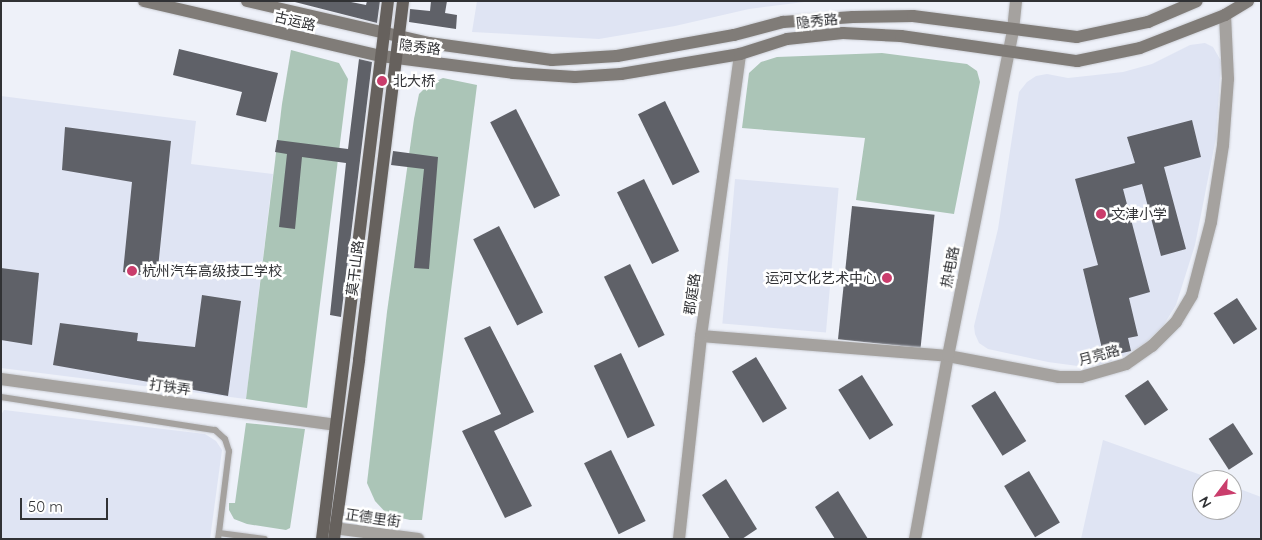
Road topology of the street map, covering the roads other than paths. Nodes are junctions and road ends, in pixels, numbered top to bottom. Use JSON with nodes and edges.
{"nodes":[{"id":1,"x":144,"y":1,"type":"edge"},
{"id":2,"x":247,"y":1,"type":"edge"},
{"id":3,"x":388,"y":1,"type":"edge"},
{"id":4,"x":403,"y":1,"type":"edge"},
{"id":5,"x":1016,"y":1,"type":"edge"},
{"id":6,"x":1197,"y":1,"type":"edge"},
{"id":7,"x":1248,"y":1,"type":"edge"},
{"id":8,"x":1225,"y":15,"type":"junction"},
{"id":9,"x":1013,"y":30,"type":"junction"},
{"id":10,"x":384,"y":32,"type":"junction"},
{"id":11,"x":399,"y":36,"type":"junction"},
{"id":12,"x":1008,"y":52,"type":"junction"},
{"id":13,"x":740,"y":54,"type":"junction"},
{"id":14,"x":381,"y":56,"type":"junction"},
{"id":15,"x":396,"y":59,"type":"junction"},
{"id":16,"x":702,"y":336,"type":"junction"},
{"id":17,"x":948,"y":356,"type":"junction"},
{"id":18,"x":1,"y":379,"type":"edge"},
{"id":19,"x":1,"y":398,"type":"edge"},
{"id":20,"x":335,"y":425,"type":"junction"},
{"id":21,"x":329,"y":533,"type":"edge"},
{"id":22,"x":218,"y":536,"type":"edge"},
{"id":23,"x":265,"y":539,"type":"edge"},
{"id":24,"x":418,"y":539,"type":"edge"},
{"id":25,"x":679,"y":539,"type":"edge"},
{"id":26,"x":915,"y":539,"type":"edge"}],
"edges":[{"from":1,"to":14,"type":"main road","name":"古运路"},
{"from":2,"to":10,"type":"main road","name":"古运路"},
{"from":3,"to":10,"type":"main road","name":"莫干山路"},
{"from":4,"to":11,"type":"main road","name":"莫干山路"},
{"from":5,"to":9,"type":"street","name":"热电路"},
{"from":6,"to":9,"type":"main road","name":"隐秀路"},
{"from":7,"to":8,"type":"main road","name":"隐秀路"},
{"from":8,"to":12,"type":"main road","name":"隐秀路"},
{"from":8,"to":17,"type":"street","name":"月亮路"},
{"from":9,"to":11,"type":"main road","name":"隐秀路"},
{"from":9,"to":12,"type":"street","name":"热电路"},
{"from":10,"to":11,"type":"main road","name":"隐秀路"},
{"from":10,"to":14,"type":"main road","name":"莫干山路"},
{"from":11,"to":15,"type":"main road","name":"莫干山路"},
{"from":12,"to":13,"type":"main road","name":"隐秀路"},
{"from":12,"to":17,"type":"street","name":"热电路"},
{"from":13,"to":15,"type":"main road","name":"隐秀路"},
{"from":13,"to":16,"type":"street","name":"郡庭路"},
{"from":14,"to":15,"type":"main road","name":"隐秀路"},
{"from":14,"to":20,"type":"main road","name":"莫干山路"},
{"from":15,"to":21,"type":"main road","name":"莫干山路"},
{"from":16,"to":17,"type":"street","name":"月亮路"},
{"from":16,"to":25,"type":"street","name":"郡庭路"},
{"from":17,"to":26,"type":"street","name":"热电路"},
{"from":18,"to":20,"type":"street","name":"打铁弄"},
{"from":19,"to":22,"type":"lane"},
{"from":20,"to":21,"type":"main road","name":"莫干山路"},
{"from":21,"to":24,"type":"street","name":"正德里街"},
{"from":22,"to":23,"type":"lane"}]}
